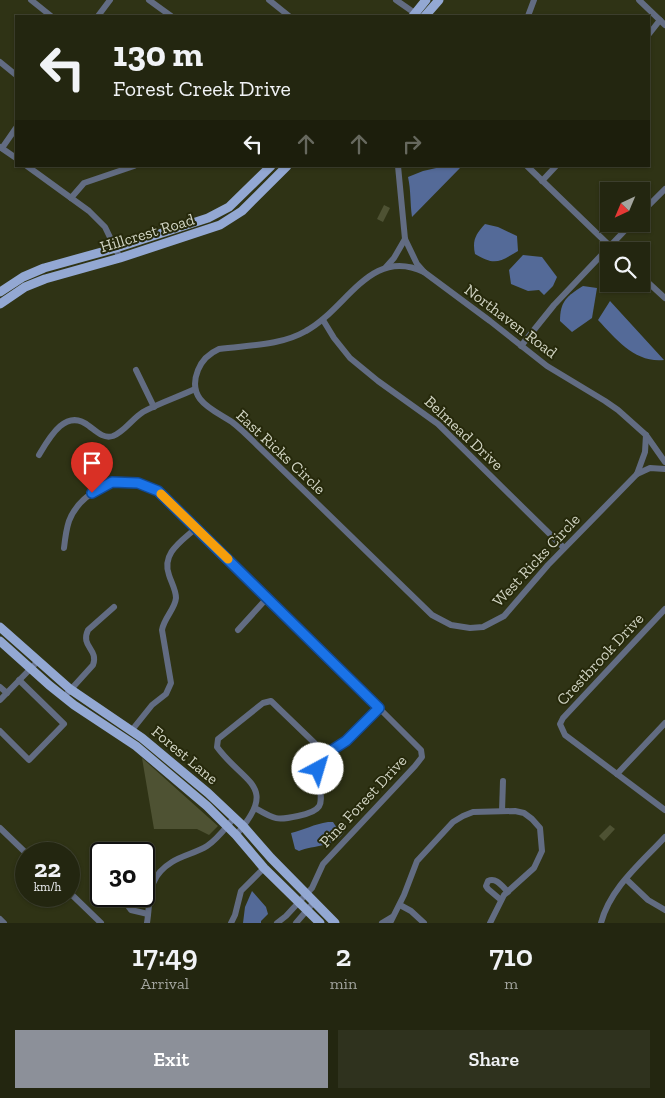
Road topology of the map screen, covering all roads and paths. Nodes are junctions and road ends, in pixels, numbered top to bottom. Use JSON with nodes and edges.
{"nodes":[{"id":1,"x":31,"y":0,"type":"edge"},
{"id":2,"x":110,"y":0,"type":"edge"},
{"id":3,"x":149,"y":0,"type":"edge"},
{"id":4,"x":269,"y":0,"type":"edge"},
{"id":5,"x":396,"y":0,"type":"edge"},
{"id":6,"x":426,"y":0,"type":"edge"},
{"id":7,"x":439,"y":0,"type":"edge"},
{"id":8,"x":534,"y":0,"type":"edge"},
{"id":9,"x":639,"y":0,"type":"edge"},
{"id":10,"x":50,"y":15,"type":"edge"},
{"id":11,"x":99,"y":15,"type":"edge"},
{"id":12,"x":169,"y":15,"type":"edge"},
{"id":13,"x":288,"y":15,"type":"edge"},
{"id":14,"x":415,"y":15,"type":"edge"},
{"id":15,"x":426,"y":15,"type":"edge"},
{"id":16,"x":528,"y":15,"type":"edge"},
{"id":17,"x":662,"y":22,"type":"edge"},
{"id":18,"x":650,"y":33,"type":"edge"},
{"id":19,"x":0,"y":62,"type":"edge"},
{"id":20,"x":15,"y":74,"type":"edge"},
{"id":21,"x":15,"y":129,"type":"edge"},
{"id":22,"x":1,"y":147,"type":"edge"},
{"id":23,"x":15,"y":157,"type":"edge"},
{"id":24,"x":28,"y":167,"type":"edge"},
{"id":25,"x":270,"y":167,"type":"edge"},
{"id":26,"x":286,"y":167,"type":"edge"},
{"id":27,"x":398,"y":167,"type":"edge"},
{"id":28,"x":528,"y":167,"type":"edge"},
{"id":29,"x":555,"y":167,"type":"edge"},
{"id":30,"x":124,"y":168,"type":"edge"},
{"id":31,"x":542,"y":181,"type":"junction"},
{"id":32,"x":665,"y":189,"type":"edge"},
{"id":33,"x":71,"y":198,"type":"junction"},
{"id":34,"x":650,"y":204,"type":"edge"},
{"id":35,"x":625,"y":232,"type":"edge"},
{"id":36,"x":405,"y":239,"type":"junction"},
{"id":37,"x":605,"y":242,"type":"edge"},
{"id":38,"x":617,"y":242,"type":"edge"},
{"id":39,"x":116,"y":248,"type":"junction"},
{"id":40,"x":120,"y":258,"type":"junction"},
{"id":41,"x":600,"y":261,"type":"edge"},
{"id":42,"x":386,"y":267,"type":"junction"},
{"id":43,"x":424,"y":272,"type":"junction"},
{"id":44,"x":650,"y":284,"type":"edge"},
{"id":45,"x":0,"y":292,"type":"edge"},
{"id":46,"x":665,"y":298,"type":"edge"},
{"id":47,"x":0,"y":304,"type":"edge"},
{"id":48,"x":323,"y":320,"type":"junction"},
{"id":49,"x":521,"y":346,"type":"junction"},
{"id":50,"x":136,"y":370,"type":"dead end"},
{"id":51,"x":196,"y":389,"type":"junction"},
{"id":52,"x":154,"y":407,"type":"junction"},
{"id":53,"x":646,"y":434,"type":"junction"},
{"id":54,"x":39,"y":456,"type":"dead end"},
{"id":55,"x":665,"y":462,"type":"edge"},
{"id":56,"x":665,"y":469,"type":"edge"},
{"id":57,"x":637,"y":474,"type":"junction"},
{"id":58,"x":196,"y":528,"type":"junction"},
{"id":59,"x":352,"y":537,"type":"joint"},
{"id":60,"x":64,"y":548,"type":"dead end"},
{"id":61,"x":564,"y":548,"type":"junction"},
{"id":62,"x":268,"y":597,"type":"junction"},
{"id":63,"x":114,"y":607,"type":"dead end"},
{"id":64,"x":665,"y":609,"type":"edge"},
{"id":65,"x":0,"y":627,"type":"edge"},
{"id":66,"x":238,"y":630,"type":"dead end"},
{"id":67,"x":0,"y":641,"type":"edge"},
{"id":68,"x":38,"y":661,"type":"junction"},
{"id":69,"x":30,"y":669,"type":"junction"},
{"id":70,"x":19,"y":680,"type":"junction"},
{"id":71,"x":0,"y":686,"type":"edge"},
{"id":72,"x":70,"y":689,"type":"junction"},
{"id":73,"x":7,"y":693,"type":"junction"},
{"id":74,"x":64,"y":697,"type":"junction"},
{"id":75,"x":0,"y":700,"type":"edge"},
{"id":76,"x":379,"y":708,"type":"junction"},
{"id":77,"x":665,"y":723,"type":"edge"},
{"id":78,"x":132,"y":730,"type":"junction"},
{"id":79,"x":0,"y":731,"type":"edge"},
{"id":80,"x":142,"y":738,"type":"junction"},
{"id":81,"x":136,"y":746,"type":"junction"},
{"id":82,"x":326,"y":754,"type":"junction"},
{"id":83,"x":617,"y":774,"type":"junction"},
{"id":84,"x":503,"y":781,"type":"dead end"},
{"id":85,"x":255,"y":808,"type":"junction"},
{"id":86,"x":665,"y":810,"type":"edge"},
{"id":87,"x":502,"y":811,"type":"junction"},
{"id":88,"x":234,"y":818,"type":"junction"},
{"id":89,"x":243,"y":826,"type":"junction"},
{"id":90,"x":0,"y":828,"type":"edge"},
{"id":91,"x":224,"y":829,"type":"junction"},
{"id":92,"x":236,"y":834,"type":"junction"},
{"id":93,"x":665,"y":837,"type":"edge"},
{"id":94,"x":15,"y":842,"type":"edge"},
{"id":95,"x":264,"y":868,"type":"junction"},
{"id":96,"x":626,"y":879,"type":"junction"},
{"id":97,"x":155,"y":880,"type":"edge"},
{"id":98,"x":508,"y":892,"type":"junction"},
{"id":99,"x":306,"y":894,"type":"junction"},
{"id":100,"x":501,"y":900,"type":"junction"},
{"id":101,"x":298,"y":902,"type":"junction"},
{"id":102,"x":314,"y":902,"type":"junction"},
{"id":103,"x":80,"y":903,"type":"edge"},
{"id":104,"x":400,"y":905,"type":"junction"},
{"id":105,"x":129,"y":907,"type":"edge"},
{"id":106,"x":148,"y":907,"type":"edge"},
{"id":107,"x":307,"y":910,"type":"junction"},
{"id":108,"x":665,"y":910,"type":"edge"},
{"id":109,"x":148,"y":914,"type":"junction"},
{"id":110,"x":0,"y":919,"type":"edge"},
{"id":111,"x":391,"y":920,"type":"edge"},
{"id":112,"x":282,"y":922,"type":"edge"},
{"id":113,"x":4,"y":923,"type":"edge"},
{"id":114,"x":101,"y":923,"type":"edge"},
{"id":115,"x":147,"y":923,"type":"edge"},
{"id":116,"x":231,"y":923,"type":"edge"},
{"id":117,"x":296,"y":923,"type":"edge"},
{"id":118,"x":320,"y":923,"type":"edge"},
{"id":119,"x":336,"y":923,"type":"edge"},
{"id":120,"x":382,"y":923,"type":"edge"},
{"id":121,"x":424,"y":923,"type":"edge"},
{"id":122,"x":490,"y":923,"type":"edge"},
{"id":123,"x":601,"y":923,"type":"edge"}],
"edges":[{"from":1,"to":10,"type":"street"},
{"from":2,"to":11,"type":"street"},
{"from":3,"to":12,"type":"street"},
{"from":4,"to":13,"type":"street"},
{"from":5,"to":14,"type":"street"},
{"from":6,"to":14,"type":"main road"},
{"from":7,"to":15,"type":"main road"},
{"from":8,"to":16,"type":"street"},
{"from":9,"to":17,"type":"street"},
{"from":17,"to":18,"type":"street"},
{"from":19,"to":20,"type":"street"},
{"from":21,"to":22,"type":"street"},
{"from":22,"to":23,"type":"street"},
{"from":24,"to":33,"type":"street"},
{"from":25,"to":39,"type":"main road","name":"Hillcrest Road"},
{"from":26,"to":40,"type":"main road","name":"Hillcrest Road"},
{"from":27,"to":36,"type":"street","name":"Northaven Road"},
{"from":28,"to":31,"type":"street"},
{"from":29,"to":31,"type":"street"},
{"from":30,"to":33,"type":"street"},
{"from":31,"to":37,"type":"street"},
{"from":32,"to":34,"type":"street"},
{"from":33,"to":39,"type":"street"},
{"from":35,"to":38,"type":"street"},
{"from":36,"to":42,"type":"street"},
{"from":36,"to":43,"type":"street","name":"Northaven Road"},
{"from":39,"to":40,"type":"street"},
{"from":39,"to":45,"type":"main road","name":"Hillcrest Road"},
{"from":40,"to":47,"type":"main road","name":"Hillcrest Road"},
{"from":41,"to":49,"type":"street"},
{"from":42,"to":43,"type":"street"},
{"from":42,"to":48,"type":"street"},
{"from":43,"to":49,"type":"street","name":"Northaven Road"},
{"from":44,"to":46,"type":"street"},
{"from":48,"to":51,"type":"street"},
{"from":48,"to":61,"type":"street","name":"Belmead Drive"},
{"from":49,"to":53,"type":"street","name":"Northaven Road"},
{"from":50,"to":52,"type":"street"},
{"from":51,"to":52,"type":"street"},
{"from":51,"to":59,"type":"street","name":"East Ricks Circle"},
{"from":52,"to":54,"type":"street"},
{"from":53,"to":55,"type":"street","name":"Northaven Road"},
{"from":53,"to":57,"type":"street","name":"West Ricks Circle"},
{"from":56,"to":57,"type":"street"},
{"from":57,"to":61,"type":"street","name":"West Ricks Circle"},
{"from":58,"to":60,"type":"street"},
{"from":58,"to":62,"type":"street"},
{"from":58,"to":78,"type":"street"},
{"from":59,"to":61,"type":"street","name":"West Ricks Circle"},
{"from":62,"to":66,"type":"street"},
{"from":62,"to":76,"type":"street"},
{"from":63,"to":72,"type":"street"},
{"from":64,"to":83,"type":"street","name":"Crestbrook Drive"},
{"from":65,"to":68,"type":"main road","name":"Forest Lane"},
{"from":67,"to":69,"type":"main road","name":"Forest Lane"},
{"from":68,"to":69,"type":"street"},
{"from":68,"to":72,"type":"main road","name":"Forest Lane"},
{"from":69,"to":70,"type":"street"},
{"from":69,"to":74,"type":"main road","name":"Forest Lane"},
{"from":70,"to":73,"type":"street"},
{"from":70,"to":79,"type":"street"},
{"from":71,"to":73,"type":"street"},
{"from":72,"to":74,"type":"street"},
{"from":72,"to":78,"type":"main road","name":"Forest Lane"},
{"from":73,"to":75,"type":"street"},
{"from":74,"to":81,"type":"main road","name":"Forest Lane"},
{"from":76,"to":82,"type":"street"},
{"from":76,"to":99,"type":"street","name":"Pine Forest Drive"},
{"from":77,"to":83,"type":"street"},
{"from":78,"to":80,"type":"main road","name":"Forest Lane"},
{"from":80,"to":81,"type":"main road"},
{"from":80,"to":88,"type":"main road","name":"Forest Lane"},
{"from":81,"to":91,"type":"main road","name":"Forest Lane"},
{"from":82,"to":85,"type":"street"},
{"from":82,"to":85,"type":"street"},
{"from":83,"to":86,"type":"street"},
{"from":84,"to":87,"type":"street"},
{"from":85,"to":89,"type":"street"},
{"from":87,"to":98,"type":"street"},
{"from":87,"to":104,"type":"street"},
{"from":88,"to":89,"type":"main road","name":"Forest Lane"},
{"from":88,"to":91,"type":"street"},
{"from":89,"to":92,"type":"street"},
{"from":89,"to":99,"type":"main road","name":"Forest Lane"},
{"from":90,"to":94,"type":"street"},
{"from":91,"to":92,"type":"main road","name":"Forest Lane"},
{"from":91,"to":97,"type":"street"},
{"from":92,"to":95,"type":"main road","name":"Forest Lane"},
{"from":93,"to":96,"type":"street"},
{"from":95,"to":101,"type":"main road","name":"Forest Lane"},
{"from":95,"to":116,"type":"street"},
{"from":96,"to":108,"type":"street"},
{"from":96,"to":123,"type":"street"},
{"from":98,"to":100,"type":"street"},
{"from":98,"to":100,"type":"street"},
{"from":99,"to":101,"type":"street"},
{"from":99,"to":102,"type":"main road","name":"Forest Lane"},
{"from":100,"to":122,"type":"street"},
{"from":101,"to":107,"type":"main road","name":"Forest Lane"},
{"from":101,"to":112,"type":"street"},
{"from":102,"to":107,"type":"street"},
{"from":102,"to":119,"type":"main road","name":"Forest Lane"},
{"from":103,"to":114,"type":"street"},
{"from":104,"to":111,"type":"street"},
{"from":104,"to":121,"type":"street"},
{"from":105,"to":109,"type":"street"},
{"from":106,"to":109,"type":"street"},
{"from":107,"to":117,"type":"street"},
{"from":107,"to":118,"type":"main road","name":"Forest Lane"},
{"from":109,"to":115,"type":"street"},
{"from":110,"to":113,"type":"street"},
{"from":111,"to":120,"type":"street"}]}
